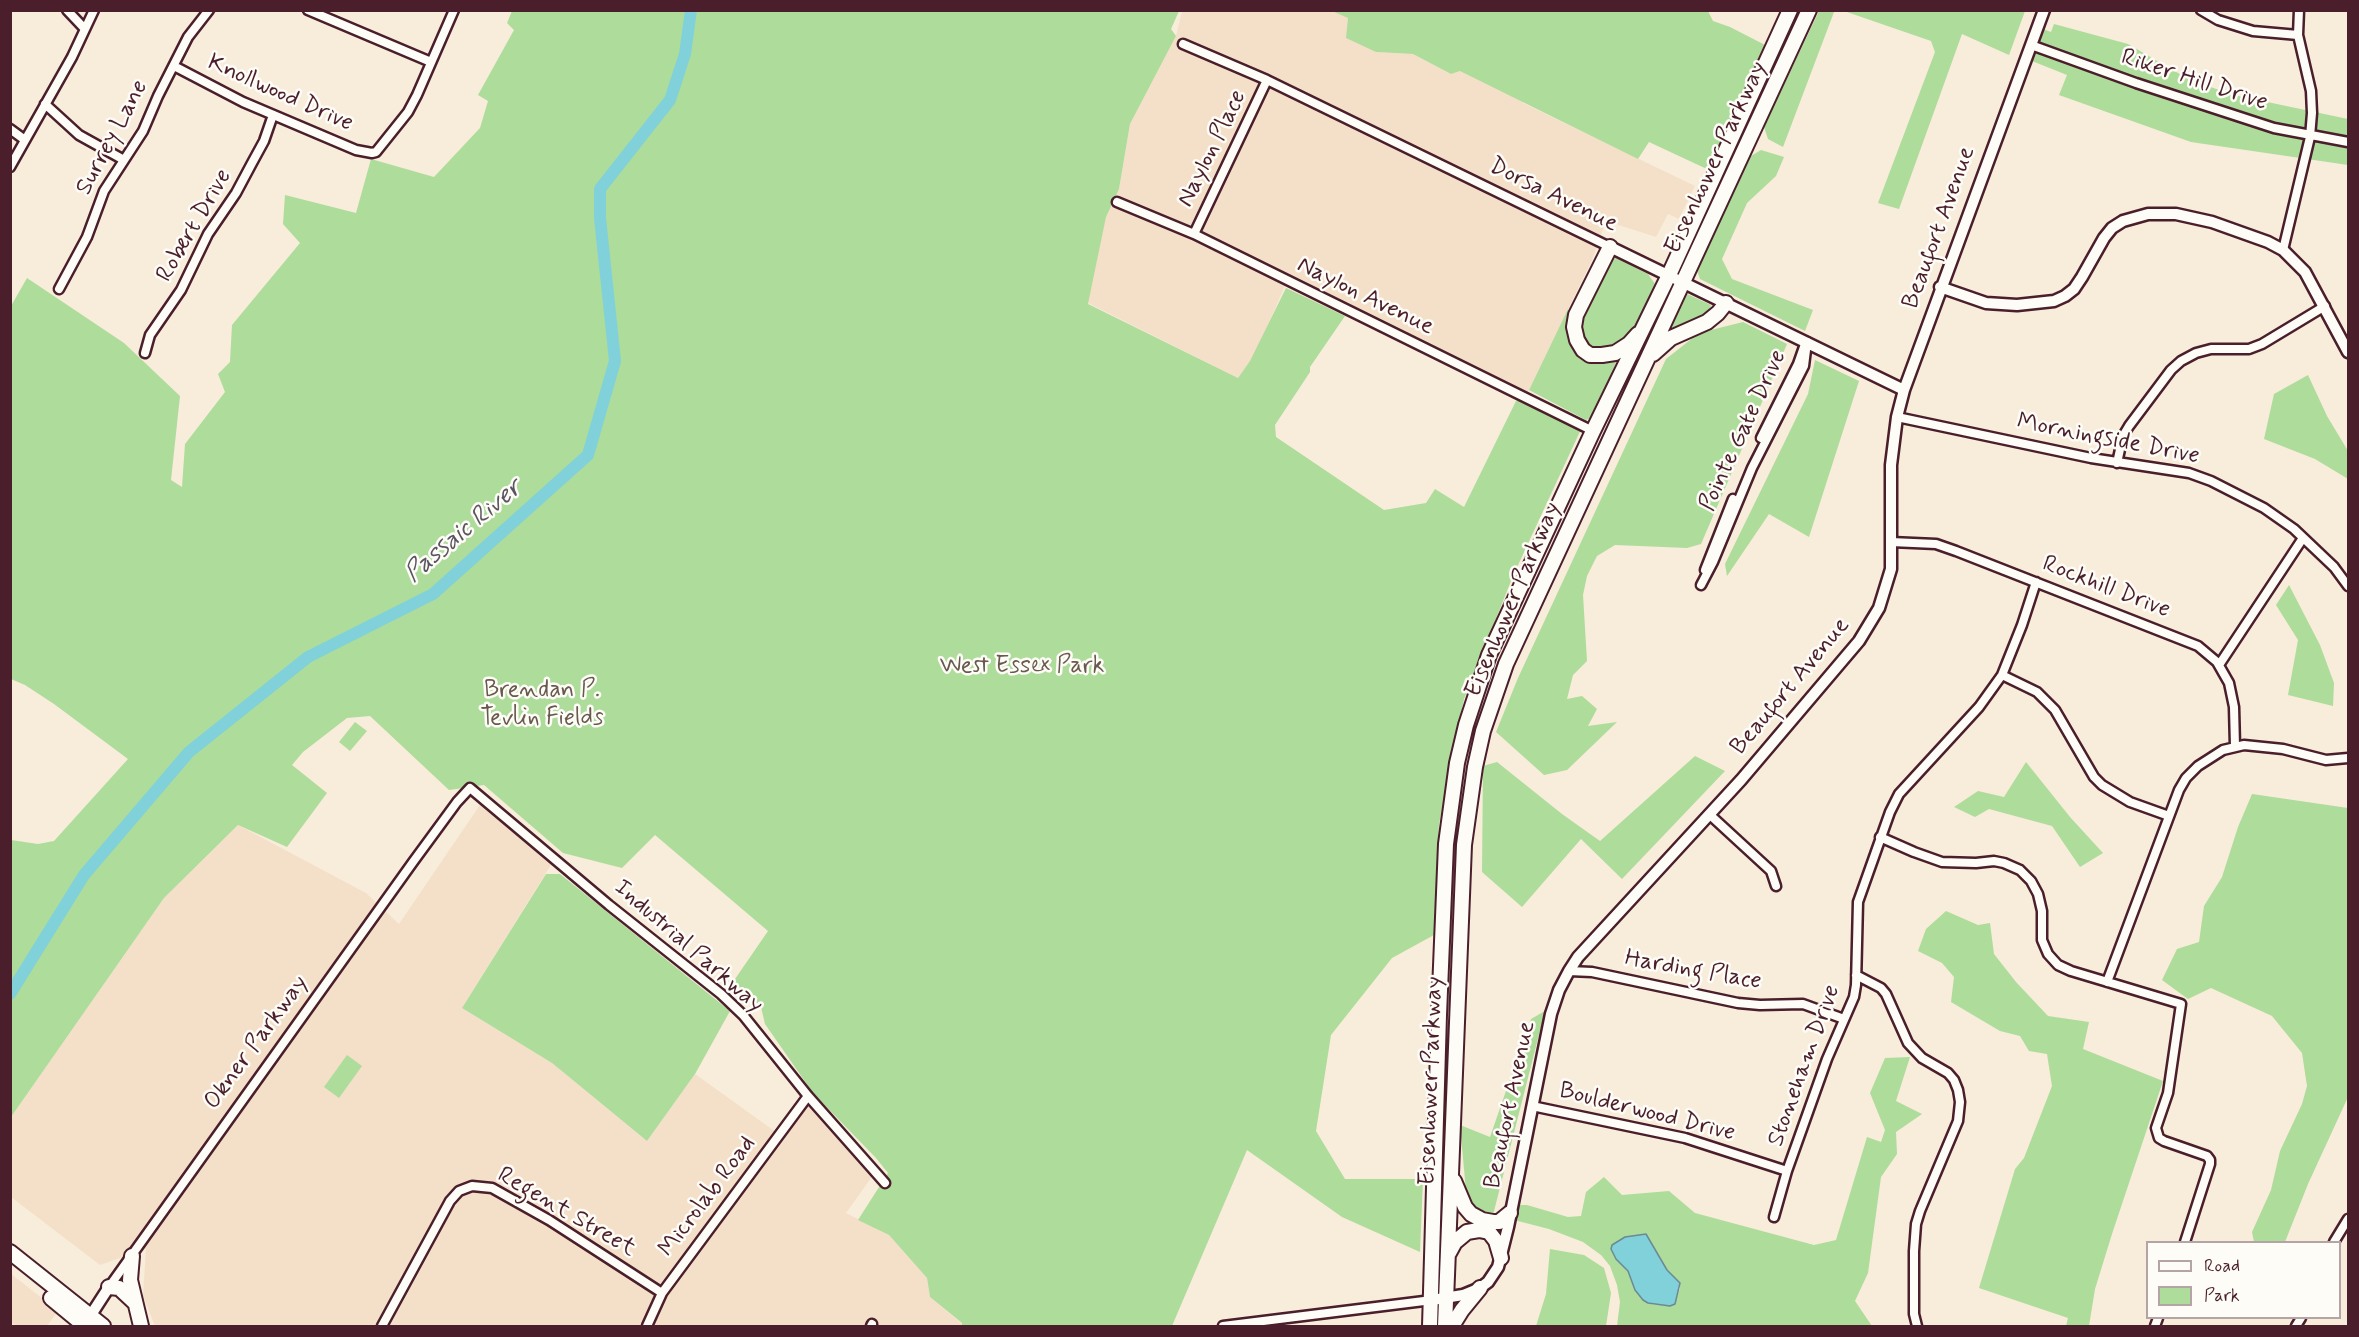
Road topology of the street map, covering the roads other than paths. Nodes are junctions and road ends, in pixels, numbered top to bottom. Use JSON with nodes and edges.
{"nodes":[{"id":1,"x":68,"y":10,"type":"edge"},
{"id":2,"x":94,"y":10,"type":"edge"},
{"id":3,"x":209,"y":10,"type":"edge"},
{"id":4,"x":308,"y":10,"type":"edge"},
{"id":5,"x":454,"y":10,"type":"edge"},
{"id":6,"x":1790,"y":10,"type":"edge"},
{"id":7,"x":1809,"y":10,"type":"edge"},
{"id":8,"x":2044,"y":10,"type":"edge"},
{"id":9,"x":2201,"y":10,"type":"edge"},
{"id":10,"x":2300,"y":10,"type":"edge"},
{"id":11,"x":84,"y":28,"type":"junction"},
{"id":12,"x":2298,"y":35,"type":"junction"},
{"id":13,"x":1183,"y":44,"type":"dead end"},
{"id":14,"x":2031,"y":45,"type":"junction"},
{"id":15,"x":431,"y":62,"type":"junction"},
{"id":16,"x":174,"y":66,"type":"junction"},
{"id":17,"x":1267,"y":80,"type":"junction"},
{"id":18,"x":45,"y":104,"type":"junction"},
{"id":19,"x":273,"y":115,"type":"junction"},
{"id":20,"x":10,"y":129,"type":"edge"},
{"id":21,"x":2310,"y":135,"type":"junction"},
{"id":22,"x":25,"y":140,"type":"junction"},
{"id":23,"x":2349,"y":142,"type":"edge"},
{"id":24,"x":124,"y":160,"type":"junction"},
{"id":25,"x":10,"y":167,"type":"edge"},
{"id":26,"x":1117,"y":202,"type":"dead end"},
{"id":27,"x":1194,"y":234,"type":"junction"},
{"id":28,"x":1610,"y":247,"type":"junction"},
{"id":29,"x":2283,"y":250,"type":"junction"},
{"id":30,"x":1669,"y":275,"type":"junction"},
{"id":31,"x":1684,"y":282,"type":"junction"},
{"id":32,"x":1940,"y":287,"type":"junction"},
{"id":33,"x":59,"y":289,"type":"dead end"},
{"id":34,"x":1726,"y":303,"type":"junction"},
{"id":35,"x":2325,"y":306,"type":"junction"},
{"id":36,"x":1644,"y":329,"type":"junction"},
{"id":37,"x":1806,"y":342,"type":"junction"},
{"id":38,"x":2349,"y":352,"type":"edge"},
{"id":39,"x":146,"y":353,"type":"dead end"},
{"id":40,"x":1644,"y":366,"type":"junction"},
{"id":41,"x":1904,"y":390,"type":"junction"},
{"id":42,"x":1897,"y":417,"type":"junction"},
{"id":43,"x":1593,"y":431,"type":"junction"},
{"id":44,"x":2117,"y":463,"type":"junction"},
{"id":45,"x":2303,"y":538,"type":"junction"},
{"id":46,"x":1891,"y":542,"type":"junction"},
{"id":47,"x":2036,"y":582,"type":"junction"},
{"id":48,"x":2349,"y":586,"type":"edge"},
{"id":49,"x":2219,"y":665,"type":"junction"},
{"id":50,"x":2002,"y":675,"type":"junction"},
{"id":51,"x":2235,"y":746,"type":"junction"},
{"id":52,"x":2349,"y":758,"type":"edge"},
{"id":53,"x":470,"y":788,"type":"joint"},
{"id":54,"x":1709,"y":814,"type":"junction"},
{"id":55,"x":2169,"y":816,"type":"junction"},
{"id":56,"x":1880,"y":837,"type":"junction"},
{"id":57,"x":1776,"y":886,"type":"dead end"},
{"id":58,"x":1569,"y":971,"type":"junction"},
{"id":59,"x":1856,"y":975,"type":"junction"},
{"id":60,"x":2107,"y":982,"type":"junction"},
{"id":61,"x":1844,"y":1019,"type":"junction"},
{"id":62,"x":808,"y":1096,"type":"junction"},
{"id":63,"x":1532,"y":1106,"type":"junction"},
{"id":64,"x":1452,"y":1170,"type":"junction"},
{"id":65,"x":1787,"y":1171,"type":"junction"},
{"id":66,"x":885,"y":1183,"type":"dead end"},
{"id":67,"x":1510,"y":1213,"type":"junction"},
{"id":68,"x":1774,"y":1217,"type":"dead end"},
{"id":69,"x":2347,"y":1225,"type":"edge"},
{"id":70,"x":2185,"y":1241,"type":"edge"},
{"id":71,"x":2335,"y":1241,"type":"edge"},
{"id":72,"x":10,"y":1252,"type":"edge"},
{"id":73,"x":1449,"y":1253,"type":"junction"},
{"id":74,"x":132,"y":1256,"type":"junction"},
{"id":75,"x":1501,"y":1258,"type":"junction"},
{"id":76,"x":10,"y":1264,"type":"edge"},
{"id":77,"x":109,"y":1287,"type":"junction"},
{"id":78,"x":1480,"y":1288,"type":"junction"},
{"id":79,"x":662,"y":1293,"type":"junction"},
{"id":80,"x":1446,"y":1298,"type":"junction"},
{"id":81,"x":1432,"y":1300,"type":"junction"},
{"id":82,"x":134,"y":1302,"type":"junction"},
{"id":83,"x":85,"y":1324,"type":"edge"},
{"id":84,"x":103,"y":1326,"type":"edge"},
{"id":85,"x":141,"y":1326,"type":"edge"},
{"id":86,"x":382,"y":1326,"type":"edge"},
{"id":87,"x":647,"y":1326,"type":"edge"},
{"id":88,"x":1224,"y":1326,"type":"edge"},
{"id":89,"x":1430,"y":1326,"type":"edge"},
{"id":90,"x":1445,"y":1326,"type":"edge"},
{"id":91,"x":1452,"y":1326,"type":"edge"},
{"id":92,"x":1917,"y":1326,"type":"edge"}],
"edges":[{"from":1,"to":11,"type":"street"},
{"from":2,"to":11,"type":"street"},
{"from":3,"to":16,"type":"street","name":"Surrey Lane"},
{"from":4,"to":15,"type":"street"},
{"from":5,"to":15,"type":"street"},
{"from":6,"to":30,"type":"main road","name":"Eisenhower Parkway"},
{"from":7,"to":31,"type":"main road","name":"Eisenhower Parkway"},
{"from":8,"to":14,"type":"street","name":"Beaufort Avenue"},
{"from":9,"to":12,"type":"street"},
{"from":10,"to":12,"type":"street"},
{"from":11,"to":18,"type":"street"},
{"from":12,"to":21,"type":"street"},
{"from":13,"to":17,"type":"street","name":"Dorsa Avenue"},
{"from":14,"to":21,"type":"street","name":"Riker Hill Drive"},
{"from":14,"to":32,"type":"street","name":"Beaufort Avenue"},
{"from":15,"to":19,"type":"street","name":"Knollwood Drive"},
{"from":16,"to":19,"type":"street","name":"Knollwood Drive"},
{"from":16,"to":24,"type":"street","name":"Surrey Lane"},
{"from":17,"to":27,"type":"street","name":"Naylon Place"},
{"from":17,"to":28,"type":"street","name":"Dorsa Avenue"},
{"from":18,"to":22,"type":"street"},
{"from":18,"to":24,"type":"street"},
{"from":19,"to":39,"type":"street","name":"Robert Drive"},
{"from":20,"to":22,"type":"street"},
{"from":21,"to":23,"type":"street","name":"Riker Hill Drive"},
{"from":21,"to":29,"type":"street"},
{"from":22,"to":25,"type":"street"},
{"from":24,"to":33,"type":"street","name":"Surrey Lane"},
{"from":26,"to":27,"type":"street","name":"Naylon Avenue"},
{"from":27,"to":43,"type":"street","name":"Naylon Avenue"},
{"from":28,"to":30,"type":"street","name":"Dorsa Avenue"},
{"from":28,"to":36,"type":"main road"},
{"from":29,"to":32,"type":"street"},
{"from":29,"to":35,"type":"street"},
{"from":30,"to":31,"type":"street","name":"Dorsa Avenue"},
{"from":30,"to":36,"type":"main road","name":"Eisenhower Parkway"},
{"from":31,"to":34,"type":"street","name":"Dorsa Avenue"},
{"from":31,"to":40,"type":"main road","name":"Eisenhower Parkway"},
{"from":32,"to":41,"type":"street","name":"Beaufort Avenue"},
{"from":34,"to":37,"type":"street","name":"Dorsa Avenue"},
{"from":34,"to":40,"type":"main road"},
{"from":35,"to":38,"type":"street"},
{"from":35,"to":44,"type":"street"},
{"from":36,"to":43,"type":"main road","name":"Eisenhower Parkway"},
{"from":37,"to":37,"type":"street","name":"Pointe Gate Drive"},
{"from":37,"to":41,"type":"street","name":"Dorsa Avenue"},
{"from":40,"to":64,"type":"main road","name":"Eisenhower Parkway"},
{"from":41,"to":42,"type":"street","name":"Beaufort Avenue"},
{"from":42,"to":44,"type":"street","name":"Morningside Drive"},
{"from":42,"to":46,"type":"street","name":"Beaufort Avenue"},
{"from":43,"to":81,"type":"main road","name":"Eisenhower Parkway"},
{"from":44,"to":45,"type":"street","name":"Morningside Drive"},
{"from":45,"to":48,"type":"street","name":"Morningside Drive"},
{"from":45,"to":49,"type":"street"},
{"from":46,"to":47,"type":"street","name":"Rockhill Drive"},
{"from":46,"to":54,"type":"street","name":"Beaufort Avenue"},
{"from":47,"to":49,"type":"street","name":"Rockhill Drive"},
{"from":47,"to":50,"type":"street","name":"Stoneham Drive"},
{"from":49,"to":51,"type":"street","name":"Rockhill Drive"},
{"from":50,"to":55,"type":"street"},
{"from":50,"to":56,"type":"street","name":"Stoneham Drive"},
{"from":51,"to":52,"type":"street"},
{"from":51,"to":55,"type":"street"},
{"from":53,"to":62,"type":"street","name":"Industrial Parkway"},
{"from":53,"to":74,"type":"street","name":"Okner Parkway"},
{"from":54,"to":57,"type":"street"},
{"from":54,"to":58,"type":"street","name":"Beaufort Avenue"},
{"from":55,"to":60,"type":"street"},
{"from":56,"to":59,"type":"street","name":"Stoneham Drive"},
{"from":56,"to":60,"type":"street"},
{"from":58,"to":61,"type":"street","name":"Harding Place"},
{"from":58,"to":63,"type":"street","name":"Beaufort Avenue"},
{"from":59,"to":61,"type":"street","name":"Stoneham Drive"},
{"from":59,"to":92,"type":"street"},
{"from":60,"to":70,"type":"street"},
{"from":61,"to":65,"type":"street","name":"Stoneham Drive"},
{"from":62,"to":66,"type":"street","name":"Industrial Parkway"},
{"from":62,"to":79,"type":"street","name":"Microlab Road"},
{"from":63,"to":65,"type":"street","name":"Boulderwood Drive"},
{"from":63,"to":67,"type":"street","name":"Beaufort Avenue"},
{"from":64,"to":67,"type":"main road"},
{"from":64,"to":73,"type":"main road","name":"Eisenhower Parkway"},
{"from":65,"to":68,"type":"street","name":"Stoneham Drive"},
{"from":67,"to":75,"type":"street","name":"Beaufort Avenue"},
{"from":69,"to":71,"type":"street"},
{"from":72,"to":83,"type":"main road"},
{"from":73,"to":75,"type":"main road"},
{"from":73,"to":80,"type":"main road","name":"Eisenhower Parkway"},
{"from":74,"to":77,"type":"street","name":"Okner Parkway"},
{"from":74,"to":82,"type":"main road"},
{"from":75,"to":78,"type":"street","name":"Beaufort Avenue"},
{"from":76,"to":83,"type":"main road"},
{"from":77,"to":82,"type":"main road"},
{"from":77,"to":83,"type":"street","name":"Okner Parkway"},
{"from":78,"to":80,"type":"street"},
{"from":78,"to":91,"type":"main road"},
{"from":79,"to":86,"type":"street","name":"Regent Street"},
{"from":79,"to":87,"type":"street","name":"Microlab Road"},
{"from":80,"to":81,"type":"street"},
{"from":80,"to":90,"type":"main road","name":"Eisenhower Parkway"},
{"from":81,"to":88,"type":"street"},
{"from":81,"to":89,"type":"main road","name":"Eisenhower Parkway"},
{"from":82,"to":85,"type":"main road"},
{"from":83,"to":84,"type":"main road"}]}
